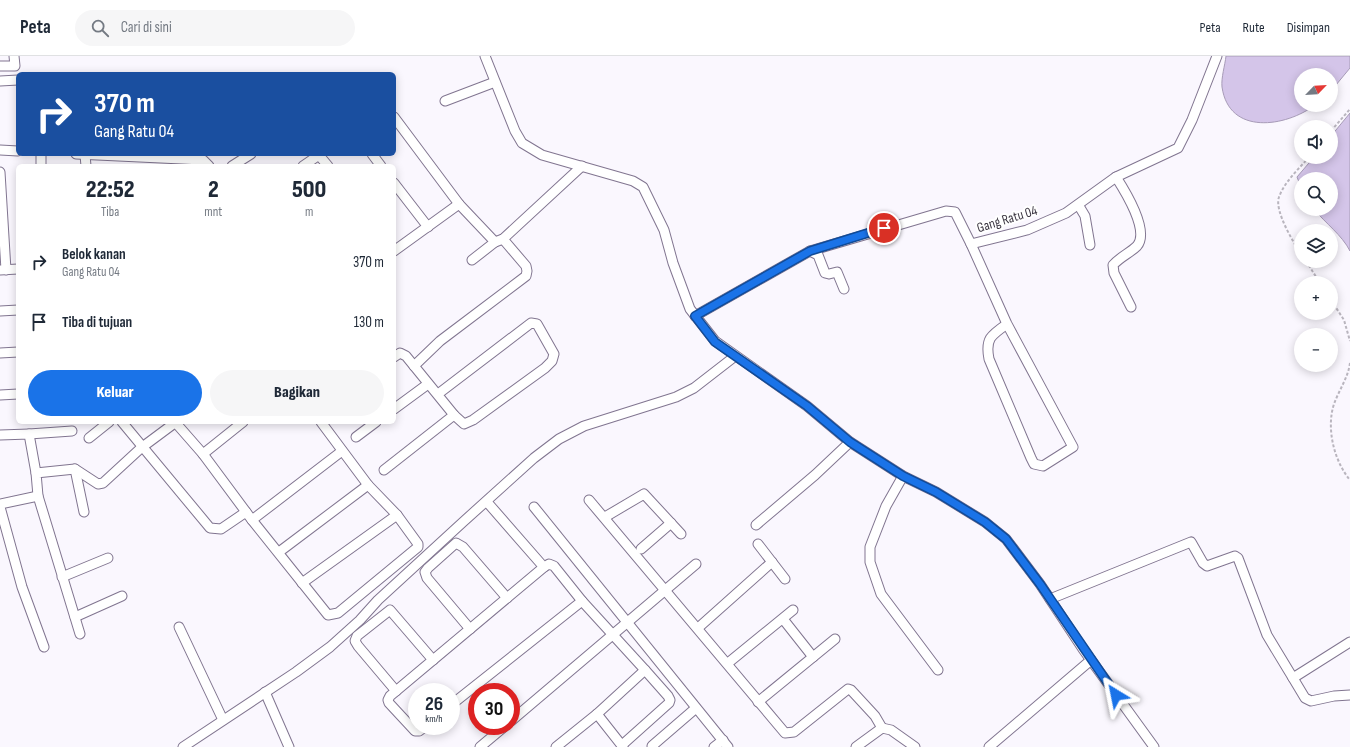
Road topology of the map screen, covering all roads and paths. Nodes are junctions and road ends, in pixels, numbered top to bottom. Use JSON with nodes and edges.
{"nodes":[{"id":1,"x":14,"y":56,"type":"edge"},
{"id":2,"x":485,"y":56,"type":"edge"},
{"id":3,"x":1216,"y":56,"type":"edge"},
{"id":4,"x":0,"y":66,"type":"edge"},
{"id":5,"x":16,"y":80,"type":"edge"},
{"id":6,"x":0,"y":81,"type":"edge"},
{"id":7,"x":495,"y":82,"type":"junction"},
{"id":8,"x":445,"y":101,"type":"dead end"},
{"id":9,"x":1350,"y":109,"type":"edge"},
{"id":10,"x":396,"y":120,"type":"edge"},
{"id":11,"x":1338,"y":123,"type":"edge"},
{"id":12,"x":0,"y":150,"type":"edge"},
{"id":13,"x":16,"y":151,"type":"edge"},
{"id":14,"x":92,"y":156,"type":"edge"},
{"id":15,"x":247,"y":156,"type":"edge"},
{"id":16,"x":316,"y":156,"type":"edge"},
{"id":17,"x":320,"y":156,"type":"edge"},
{"id":18,"x":126,"y":162,"type":"edge"},
{"id":19,"x":168,"y":162,"type":"edge"},
{"id":20,"x":207,"y":164,"type":"edge"},
{"id":21,"x":235,"y":164,"type":"edge"},
{"id":22,"x":306,"y":164,"type":"edge"},
{"id":23,"x":326,"y":164,"type":"edge"},
{"id":24,"x":1303,"y":164,"type":"edge"},
{"id":25,"x":582,"y":166,"type":"junction"},
{"id":26,"x":0,"y":172,"type":"edge"},
{"id":27,"x":1116,"y":177,"type":"junction"},
{"id":28,"x":396,"y":186,"type":"edge"},
{"id":29,"x":459,"y":204,"type":"junction"},
{"id":30,"x":1079,"y":206,"type":"junction"},
{"id":31,"x":428,"y":227,"type":"junction"},
{"id":32,"x":1294,"y":240,"type":"edge"},
{"id":33,"x":499,"y":241,"type":"junction"},
{"id":34,"x":971,"y":244,"type":"junction"},
{"id":35,"x":1090,"y":245,"type":"dead end"},
{"id":36,"x":396,"y":249,"type":"edge"},
{"id":37,"x":810,"y":251,"type":"junction"},
{"id":38,"x":472,"y":260,"type":"dead end"},
{"id":39,"x":16,"y":269,"type":"edge"},
{"id":40,"x":3,"y":270,"type":"edge"},
{"id":41,"x":844,"y":289,"type":"dead end"},
{"id":42,"x":1131,"y":307,"type":"dead end"},
{"id":43,"x":16,"y":310,"type":"edge"},
{"id":44,"x":0,"y":311,"type":"edge"},
{"id":45,"x":1338,"y":311,"type":"edge"},
{"id":46,"x":695,"y":316,"type":"junction"},
{"id":47,"x":1007,"y":324,"type":"junction"},
{"id":48,"x":1350,"y":341,"type":"edge"},
{"id":49,"x":16,"y":352,"type":"edge"},
{"id":50,"x":0,"y":353,"type":"edge"},
{"id":51,"x":396,"y":356,"type":"edge"},
{"id":52,"x":734,"y":357,"type":"junction"},
{"id":53,"x":1350,"y":363,"type":"edge"},
{"id":54,"x":414,"y":366,"type":"junction"},
{"id":55,"x":428,"y":384,"type":"junction"},
{"id":56,"x":16,"y":394,"type":"edge"},
{"id":57,"x":438,"y":394,"type":"junction"},
{"id":58,"x":0,"y":395,"type":"edge"},
{"id":59,"x":396,"y":408,"type":"edge"},
{"id":60,"x":454,"y":415,"type":"junction"},
{"id":61,"x":106,"y":424,"type":"edge"},
{"id":62,"x":123,"y":424,"type":"edge"},
{"id":63,"x":173,"y":424,"type":"edge"},
{"id":64,"x":178,"y":424,"type":"edge"},
{"id":65,"x":240,"y":424,"type":"edge"},
{"id":66,"x":322,"y":424,"type":"edge"},
{"id":67,"x":373,"y":424,"type":"edge"},
{"id":68,"x":72,"y":431,"type":"dead end"},
{"id":69,"x":29,"y":434,"type":"junction"},
{"id":70,"x":0,"y":435,"type":"edge"},
{"id":71,"x":356,"y":437,"type":"dead end"},
{"id":72,"x":89,"y":438,"type":"dead end"},
{"id":73,"x":850,"y":442,"type":"junction"},
{"id":74,"x":141,"y":448,"type":"junction"},
{"id":75,"x":342,"y":451,"type":"junction"},
{"id":76,"x":203,"y":454,"type":"junction"},
{"id":77,"x":75,"y":469,"type":"junction"},
{"id":78,"x":384,"y":470,"type":"dead end"},
{"id":79,"x":36,"y":473,"type":"junction"},
{"id":80,"x":903,"y":476,"type":"junction"},
{"id":81,"x":1350,"y":480,"type":"edge"},
{"id":82,"x":368,"y":484,"type":"junction"},
{"id":83,"x":38,"y":496,"type":"junction"},
{"id":84,"x":589,"y":500,"type":"dead end"},
{"id":85,"x":487,"y":502,"type":"junction"},
{"id":86,"x":0,"y":504,"type":"edge"},
{"id":87,"x":534,"y":507,"type":"dead end"},
{"id":88,"x":0,"y":508,"type":"edge"},
{"id":89,"x":84,"y":512,"type":"dead end"},
{"id":90,"x":246,"y":512,"type":"junction"},
{"id":91,"x":396,"y":515,"type":"junction"},
{"id":92,"x":605,"y":517,"type":"junction"},
{"id":93,"x":252,"y":520,"type":"junction"},
{"id":94,"x":671,"y":523,"type":"junction"},
{"id":95,"x":756,"y":525,"type":"dead end"},
{"id":96,"x":681,"y":534,"type":"dead end"},
{"id":97,"x":758,"y":544,"type":"dead end"},
{"id":98,"x":641,"y":549,"type":"dead end"},
{"id":99,"x":279,"y":552,"type":"junction"},
{"id":100,"x":108,"y":558,"type":"dead end"},
{"id":101,"x":772,"y":562,"type":"junction"},
{"id":102,"x":696,"y":564,"type":"dead end"},
{"id":103,"x":544,"y":567,"type":"junction"},
{"id":104,"x":62,"y":577,"type":"junction"},
{"id":105,"x":785,"y":578,"type":"dead end"},
{"id":106,"x":302,"y":584,"type":"junction"},
{"id":107,"x":666,"y":591,"type":"junction"},
{"id":108,"x":122,"y":596,"type":"dead end"},
{"id":109,"x":507,"y":598,"type":"junction"},
{"id":110,"x":1050,"y":599,"type":"junction"},
{"id":111,"x":582,"y":601,"type":"junction"},
{"id":112,"x":793,"y":610,"type":"dead end"},
{"id":113,"x":75,"y":616,"type":"junction"},
{"id":114,"x":783,"y":619,"type":"junction"},
{"id":115,"x":628,"y":623,"type":"junction"},
{"id":116,"x":179,"y":627,"type":"dead end"},
{"id":117,"x":698,"y":628,"type":"junction"},
{"id":118,"x":470,"y":629,"type":"junction"},
{"id":119,"x":80,"y":634,"type":"dead end"},
{"id":120,"x":614,"y":635,"type":"junction"},
{"id":121,"x":834,"y":639,"type":"dead end"},
{"id":122,"x":1350,"y":642,"type":"edge"},
{"id":123,"x":44,"y":647,"type":"dead end"},
{"id":124,"x":813,"y":657,"type":"junction"},
{"id":125,"x":434,"y":660,"type":"junction"},
{"id":126,"x":1091,"y":660,"type":"junction"},
{"id":127,"x":728,"y":663,"type":"junction"},
{"id":128,"x":645,"y":670,"type":"junction"},
{"id":129,"x":938,"y":670,"type":"dead end"},
{"id":130,"x":1293,"y":678,"type":"junction"},
{"id":131,"x":396,"y":691,"type":"junction"},
{"id":132,"x":265,"y":692,"type":"junction"},
{"id":133,"x":1350,"y":695,"type":"edge"},
{"id":134,"x":460,"y":699,"type":"edge"},
{"id":135,"x":758,"y":702,"type":"junction"},
{"id":136,"x":696,"y":708,"type":"junction"},
{"id":137,"x":520,"y":713,"type":"edge"},
{"id":138,"x":597,"y":714,"type":"junction"},
{"id":139,"x":223,"y":720,"type":"junction"},
{"id":140,"x":408,"y":723,"type":"edge"},
{"id":141,"x":882,"y":728,"type":"junction"},
{"id":142,"x":494,"y":735,"type":"edge"},
{"id":143,"x":725,"y":744,"type":"edge"},
{"id":144,"x":558,"y":746,"type":"edge"},
{"id":145,"x":623,"y":746,"type":"edge"},
{"id":146,"x":652,"y":746,"type":"dead end"},
{"id":147,"x":184,"y":747,"type":"edge"},
{"id":148,"x":289,"y":747,"type":"edge"},
{"id":149,"x":480,"y":747,"type":"edge"},
{"id":150,"x":714,"y":747,"type":"edge"},
{"id":151,"x":856,"y":747,"type":"edge"},
{"id":152,"x":915,"y":747,"type":"edge"},
{"id":153,"x":989,"y":747,"type":"edge"},
{"id":154,"x":1154,"y":747,"type":"edge"}],
"edges":[{"from":1,"to":4,"type":"street"},
{"from":2,"to":7,"type":"street"},
{"from":3,"to":27,"type":"street","name":"Gang Ratu 04"},
{"from":5,"to":6,"type":"street"},
{"from":7,"to":8,"type":"street"},
{"from":7,"to":25,"type":"street"},
{"from":9,"to":11,"type":"path"},
{"from":10,"to":29,"type":"street"},
{"from":12,"to":13,"type":"street"},
{"from":14,"to":18,"type":"street"},
{"from":15,"to":21,"type":"street"},
{"from":16,"to":22,"type":"street"},
{"from":17,"to":23,"type":"street"},
{"from":18,"to":19,"type":"street"},
{"from":19,"to":20,"type":"street"},
{"from":24,"to":32,"type":"path"},
{"from":25,"to":33,"type":"street"},
{"from":25,"to":46,"type":"street"},
{"from":26,"to":40,"type":"street"},
{"from":27,"to":30,"type":"street","name":"Gang Ratu 04"},
{"from":27,"to":42,"type":"street"},
{"from":28,"to":31,"type":"street"},
{"from":29,"to":31,"type":"street"},
{"from":29,"to":33,"type":"street"},
{"from":30,"to":34,"type":"street","name":"Gang Ratu 04"},
{"from":30,"to":35,"type":"street"},
{"from":31,"to":36,"type":"street"},
{"from":33,"to":38,"type":"street"},
{"from":33,"to":54,"type":"street"},
{"from":34,"to":37,"type":"street","name":"Gang Ratu 04"},
{"from":34,"to":47,"type":"street"},
{"from":37,"to":41,"type":"street"},
{"from":37,"to":46,"type":"street","name":"Gang Ratu 04"},
{"from":39,"to":40,"type":"street"},
{"from":43,"to":44,"type":"street"},
{"from":45,"to":48,"type":"path"},
{"from":46,"to":52,"type":"street"},
{"from":47,"to":47,"type":"street"},
{"from":49,"to":50,"type":"street"},
{"from":51,"to":54,"type":"street"},
{"from":52,"to":73,"type":"street"},
{"from":52,"to":85,"type":"street"},
{"from":53,"to":81,"type":"path"},
{"from":54,"to":55,"type":"street"},
{"from":55,"to":57,"type":"street"},
{"from":55,"to":59,"type":"street"},
{"from":56,"to":58,"type":"street"},
{"from":57,"to":60,"type":"street"},
{"from":57,"to":60,"type":"street"},
{"from":60,"to":78,"type":"street"},
{"from":61,"to":72,"type":"street"},
{"from":62,"to":74,"type":"street"},
{"from":63,"to":74,"type":"street"},
{"from":64,"to":76,"type":"street"},
{"from":65,"to":76,"type":"street"},
{"from":66,"to":75,"type":"street"},
{"from":67,"to":71,"type":"street"},
{"from":68,"to":69,"type":"street"},
{"from":69,"to":70,"type":"street"},
{"from":69,"to":79,"type":"street"},
{"from":73,"to":80,"type":"street"},
{"from":73,"to":95,"type":"street"},
{"from":74,"to":77,"type":"street"},
{"from":74,"to":90,"type":"street"},
{"from":75,"to":82,"type":"street"},
{"from":75,"to":93,"type":"street"},
{"from":76,"to":90,"type":"street"},
{"from":77,"to":79,"type":"street"},
{"from":77,"to":89,"type":"street"},
{"from":79,"to":83,"type":"street"},
{"from":80,"to":110,"type":"street"},
{"from":80,"to":129,"type":"street"},
{"from":82,"to":91,"type":"street"},
{"from":82,"to":99,"type":"street"},
{"from":83,"to":86,"type":"street"},
{"from":83,"to":104,"type":"street"},
{"from":84,"to":92,"type":"street"},
{"from":85,"to":103,"type":"street"},
{"from":85,"to":132,"type":"street"},
{"from":87,"to":115,"type":"street"},
{"from":88,"to":123,"type":"street"},
{"from":90,"to":93,"type":"street"},
{"from":91,"to":106,"type":"street"},
{"from":91,"to":106,"type":"street"},
{"from":92,"to":94,"type":"street"},
{"from":92,"to":107,"type":"street"},
{"from":93,"to":99,"type":"street"},
{"from":94,"to":96,"type":"street"},
{"from":94,"to":98,"type":"street"},
{"from":97,"to":101,"type":"street"},
{"from":99,"to":106,"type":"street"},
{"from":100,"to":104,"type":"street"},
{"from":101,"to":105,"type":"street"},
{"from":101,"to":117,"type":"street"},
{"from":102,"to":107,"type":"street"},
{"from":103,"to":109,"type":"street"},
{"from":103,"to":111,"type":"street"},
{"from":104,"to":113,"type":"street"},
{"from":107,"to":115,"type":"street"},
{"from":107,"to":117,"type":"street"},
{"from":108,"to":113,"type":"street"},
{"from":109,"to":118,"type":"street"},
{"from":109,"to":118,"type":"street"},
{"from":110,"to":126,"type":"street"},
{"from":110,"to":130,"type":"street"},
{"from":111,"to":120,"type":"street"},
{"from":111,"to":134,"type":"street"},
{"from":112,"to":114,"type":"street"},
{"from":113,"to":119,"type":"street"},
{"from":114,"to":124,"type":"street"},
{"from":114,"to":127,"type":"street"},
{"from":115,"to":120,"type":"street"},
{"from":115,"to":136,"type":"street"},
{"from":116,"to":139,"type":"street"},
{"from":117,"to":127,"type":"street"},
{"from":118,"to":125,"type":"street"},
{"from":120,"to":128,"type":"street"},
{"from":120,"to":137,"type":"street"},
{"from":121,"to":124,"type":"street"},
{"from":122,"to":130,"type":"street"},
{"from":124,"to":135,"type":"street"},
{"from":125,"to":131,"type":"street"},
{"from":125,"to":131,"type":"street"},
{"from":126,"to":153,"type":"street"},
{"from":126,"to":154,"type":"street"},
{"from":127,"to":135,"type":"street"},
{"from":128,"to":138,"type":"street"},
{"from":128,"to":145,"type":"street"},
{"from":130,"to":133,"type":"street"},
{"from":131,"to":140,"type":"street"},
{"from":132,"to":139,"type":"street"},
{"from":132,"to":148,"type":"street"},
{"from":135,"to":141,"type":"street"},
{"from":136,"to":143,"type":"street"},
{"from":136,"to":146,"type":"street"},
{"from":138,"to":144,"type":"street"},
{"from":138,"to":145,"type":"street"},
{"from":139,"to":147,"type":"street"},
{"from":141,"to":151,"type":"street"},
{"from":141,"to":152,"type":"street"},
{"from":142,"to":149,"type":"street"},
{"from":143,"to":150,"type":"street"}]}
